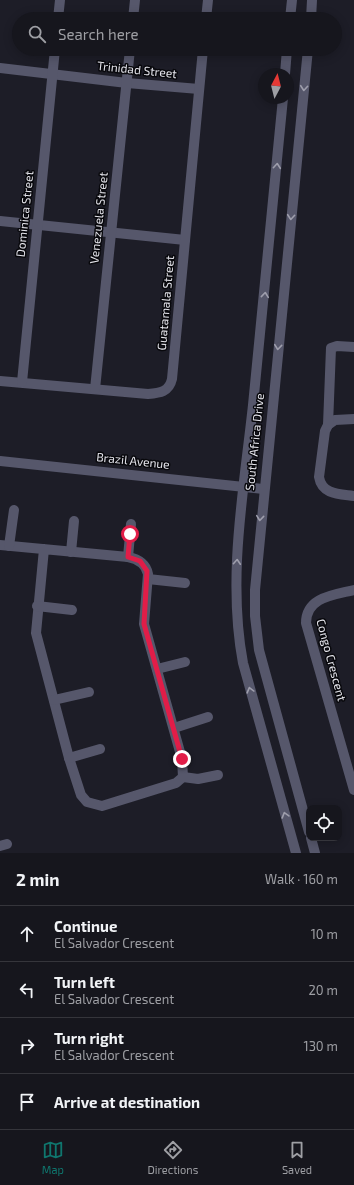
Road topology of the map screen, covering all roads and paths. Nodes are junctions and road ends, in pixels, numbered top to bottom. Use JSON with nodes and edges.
{"nodes":[{"id":1,"x":60,"y":0,"type":"edge"},
{"id":2,"x":135,"y":0,"type":"edge"},
{"id":3,"x":208,"y":0,"type":"edge"},
{"id":4,"x":292,"y":0,"type":"edge"},
{"id":5,"x":312,"y":0,"type":"edge"},
{"id":6,"x":59,"y":12,"type":"edge"},
{"id":7,"x":134,"y":12,"type":"edge"},
{"id":8,"x":207,"y":12,"type":"edge"},
{"id":9,"x":291,"y":12,"type":"edge"},
{"id":10,"x":311,"y":12,"type":"edge"},
{"id":11,"x":54,"y":56,"type":"edge"},
{"id":12,"x":129,"y":56,"type":"edge"},
{"id":13,"x":202,"y":56,"type":"edge"},
{"id":14,"x":286,"y":56,"type":"edge"},
{"id":15,"x":307,"y":56,"type":"edge"},
{"id":16,"x":0,"y":68,"type":"edge"},
{"id":17,"x":285,"y":68,"type":"edge"},
{"id":18,"x":53,"y":73,"type":"junction"},
{"id":19,"x":127,"y":83,"type":"junction"},
{"id":20,"x":199,"y":89,"type":"junction"},
{"id":21,"x":282,"y":104,"type":"edge"},
{"id":22,"x":0,"y":221,"type":"edge"},
{"id":23,"x":36,"y":225,"type":"junction"},
{"id":24,"x":110,"y":233,"type":"junction"},
{"id":25,"x":185,"y":240,"type":"junction"},
{"id":26,"x":354,"y":347,"type":"edge"},
{"id":27,"x":0,"y":381,"type":"edge"},
{"id":28,"x":22,"y":382,"type":"junction"},
{"id":29,"x":95,"y":389,"type":"junction"},
{"id":30,"x":354,"y":419,"type":"edge"},
{"id":31,"x":328,"y":425,"type":"junction"},
{"id":32,"x":0,"y":461,"type":"edge"},
{"id":33,"x":244,"y":487,"type":"junction"},
{"id":34,"x":263,"y":489,"type":"junction"},
{"id":35,"x":354,"y":496,"type":"edge"},
{"id":36,"x":14,"y":510,"type":"dead end"},
{"id":37,"x":74,"y":520,"type":"dead end"},
{"id":38,"x":131,"y":524,"type":"dead end"},
{"id":39,"x":5,"y":545,"type":"edge"},
{"id":40,"x":44,"y":549,"type":"junction"},
{"id":41,"x":71,"y":552,"type":"junction"},
{"id":42,"x":128,"y":557,"type":"junction"},
{"id":43,"x":148,"y":579,"type":"junction"},
{"id":44,"x":185,"y":583,"type":"dead end"},
{"id":45,"x":354,"y":590,"type":"edge"},
{"id":46,"x":37,"y":606,"type":"junction"},
{"id":47,"x":72,"y":610,"type":"dead end"},
{"id":48,"x":185,"y":662,"type":"dead end"},
{"id":49,"x":157,"y":669,"type":"junction"},
{"id":50,"x":89,"y":692,"type":"dead end"},
{"id":51,"x":54,"y":700,"type":"junction"},
{"id":52,"x":208,"y":717,"type":"dead end"},
{"id":53,"x":174,"y":728,"type":"junction"},
{"id":54,"x":100,"y":749,"type":"dead end"},
{"id":55,"x":69,"y":758,"type":"junction"},
{"id":56,"x":218,"y":775,"type":"dead end"},
{"id":57,"x":183,"y":777,"type":"junction"},
{"id":58,"x":354,"y":790,"type":"edge"},
{"id":59,"x":306,"y":821,"type":"edge"},
{"id":60,"x":312,"y":841,"type":"edge"},
{"id":61,"x":296,"y":853,"type":"edge"},
{"id":62,"x":315,"y":853,"type":"edge"}],
"edges":[{"from":1,"to":6,"type":"street"},
{"from":2,"to":7,"type":"street"},
{"from":3,"to":8,"type":"street"},
{"from":4,"to":9,"type":"street"},
{"from":5,"to":10,"type":"street"},
{"from":11,"to":18,"type":"street","name":"Dominica Street"},
{"from":12,"to":19,"type":"street","name":"Venezuela Street"},
{"from":13,"to":20,"type":"street","name":"Guatamala Street"},
{"from":14,"to":17,"type":"street"},
{"from":15,"to":34,"type":"street","name":"South Africa Drive","one_way":true},
{"from":16,"to":18,"type":"street","name":"Trinidad Street"},
{"from":18,"to":19,"type":"street","name":"Trinidad Street"},
{"from":18,"to":23,"type":"street","name":"Dominica Street"},
{"from":19,"to":20,"type":"street","name":"Trinidad Street"},
{"from":19,"to":24,"type":"street","name":"Venezuela Street"},
{"from":20,"to":25,"type":"street","name":"Guatamala Street"},
{"from":33,"to":21,"type":"street","name":"South Africa Drive","one_way":true},
{"from":22,"to":23,"type":"street"},
{"from":23,"to":24,"type":"street"},
{"from":23,"to":28,"type":"street","name":"Dominica Street"},
{"from":24,"to":25,"type":"street"},
{"from":24,"to":29,"type":"street","name":"Venezuela Street"},
{"from":25,"to":29,"type":"street","name":"Guatamala Street"},
{"from":26,"to":31,"type":"street"},
{"from":27,"to":28,"type":"street","name":"Guatamala Street"},
{"from":28,"to":29,"type":"street","name":"Guatamala Street"},
{"from":30,"to":31,"type":"street"},
{"from":31,"to":35,"type":"street"},
{"from":32,"to":33,"type":"street","name":"Brazil Avenue"},
{"from":33,"to":34,"type":"street","name":"Brazil Avenue"},
{"from":61,"to":33,"type":"street","name":"South Africa Drive","one_way":true},
{"from":34,"to":59,"type":"street","name":"South Africa Drive","one_way":true},
{"from":36,"to":39,"type":"street"},
{"from":37,"to":41,"type":"street"},
{"from":38,"to":42,"type":"street"},
{"from":39,"to":40,"type":"street"},
{"from":40,"to":41,"type":"street"},
{"from":40,"to":46,"type":"street"},
{"from":41,"to":42,"type":"street"},
{"from":42,"to":43,"type":"street"},
{"from":43,"to":44,"type":"street"},
{"from":43,"to":49,"type":"street"},
{"from":45,"to":58,"type":"street","name":"Congo Crescent"},
{"from":46,"to":47,"type":"street"},
{"from":46,"to":51,"type":"street"},
{"from":48,"to":49,"type":"street"},
{"from":49,"to":53,"type":"street"},
{"from":50,"to":51,"type":"street"},
{"from":51,"to":55,"type":"street"},
{"from":52,"to":53,"type":"street"},
{"from":53,"to":57,"type":"street"},
{"from":54,"to":55,"type":"street"},
{"from":55,"to":57,"type":"street"},
{"from":56,"to":57,"type":"street"},
{"from":60,"to":62,"type":"street"}]}
